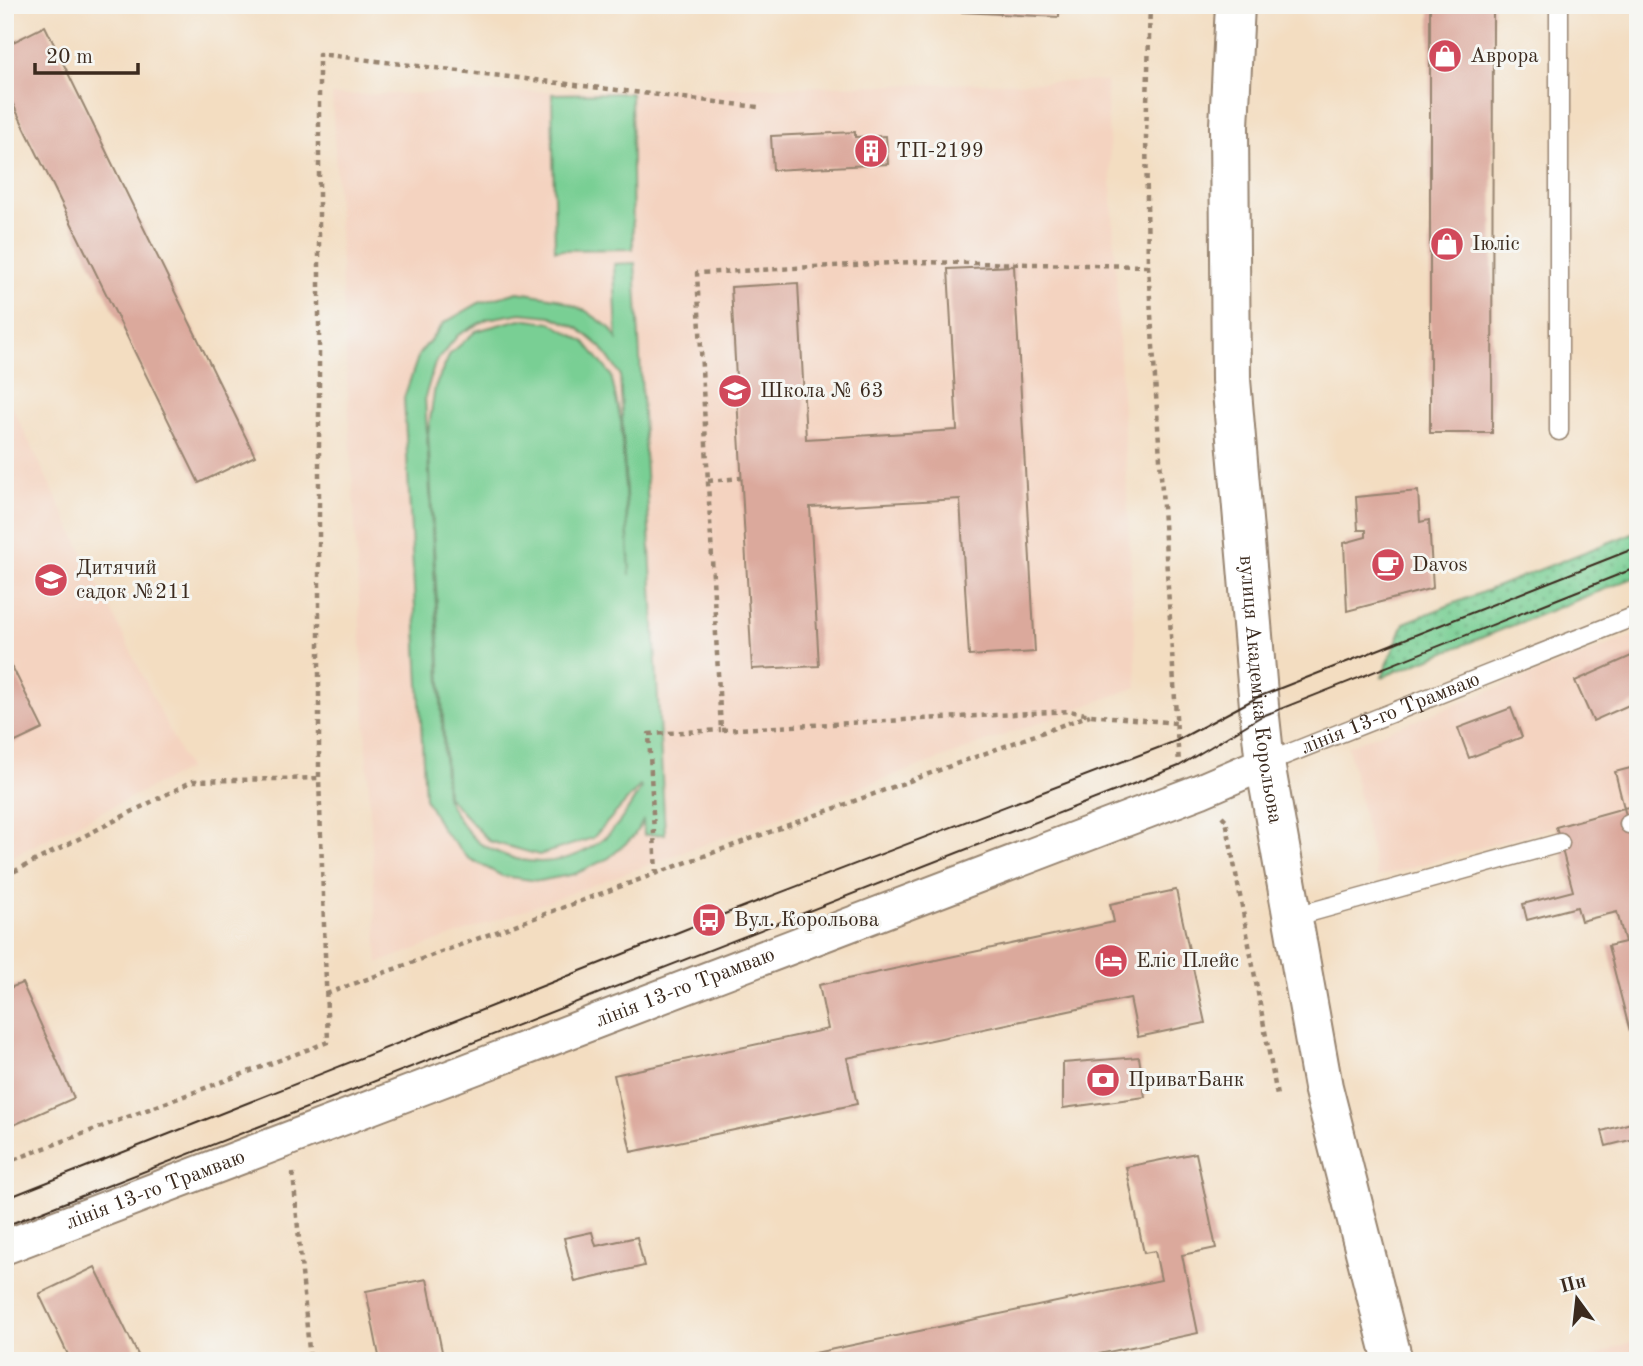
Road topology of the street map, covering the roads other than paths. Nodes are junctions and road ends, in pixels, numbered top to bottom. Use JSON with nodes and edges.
{"nodes":[{"id":1,"x":1236,"y":5,"type":"edge"},
{"id":2,"x":1559,"y":5,"type":"edge"},
{"id":3,"x":1559,"y":431,"type":"dead end"},
{"id":4,"x":1638,"y":615,"type":"edge"},
{"id":5,"x":1265,"y":762,"type":"junction"},
{"id":6,"x":1560,"y":843,"type":"dead end"},
{"id":7,"x":1293,"y":917,"type":"junction"},
{"id":8,"x":5,"y":1247,"type":"edge"},
{"id":9,"x":1394,"y":1361,"type":"edge"}],
"edges":[{"from":1,"to":5,"type":"main road","name":"вулиця Академіка Корольова"},
{"from":2,"to":3,"type":"lane"},
{"from":4,"to":5,"type":"lane","name":"лінія 13-го Трамваю"},
{"from":5,"to":7,"type":"main road","name":"вулиця Академіка Корольова"},
{"from":5,"to":8,"type":"street","name":"лінія 13-го Трамваю"},
{"from":6,"to":7,"type":"lane"},
{"from":7,"to":9,"type":"main road","name":"вулиця Академіка Корольова"}]}
